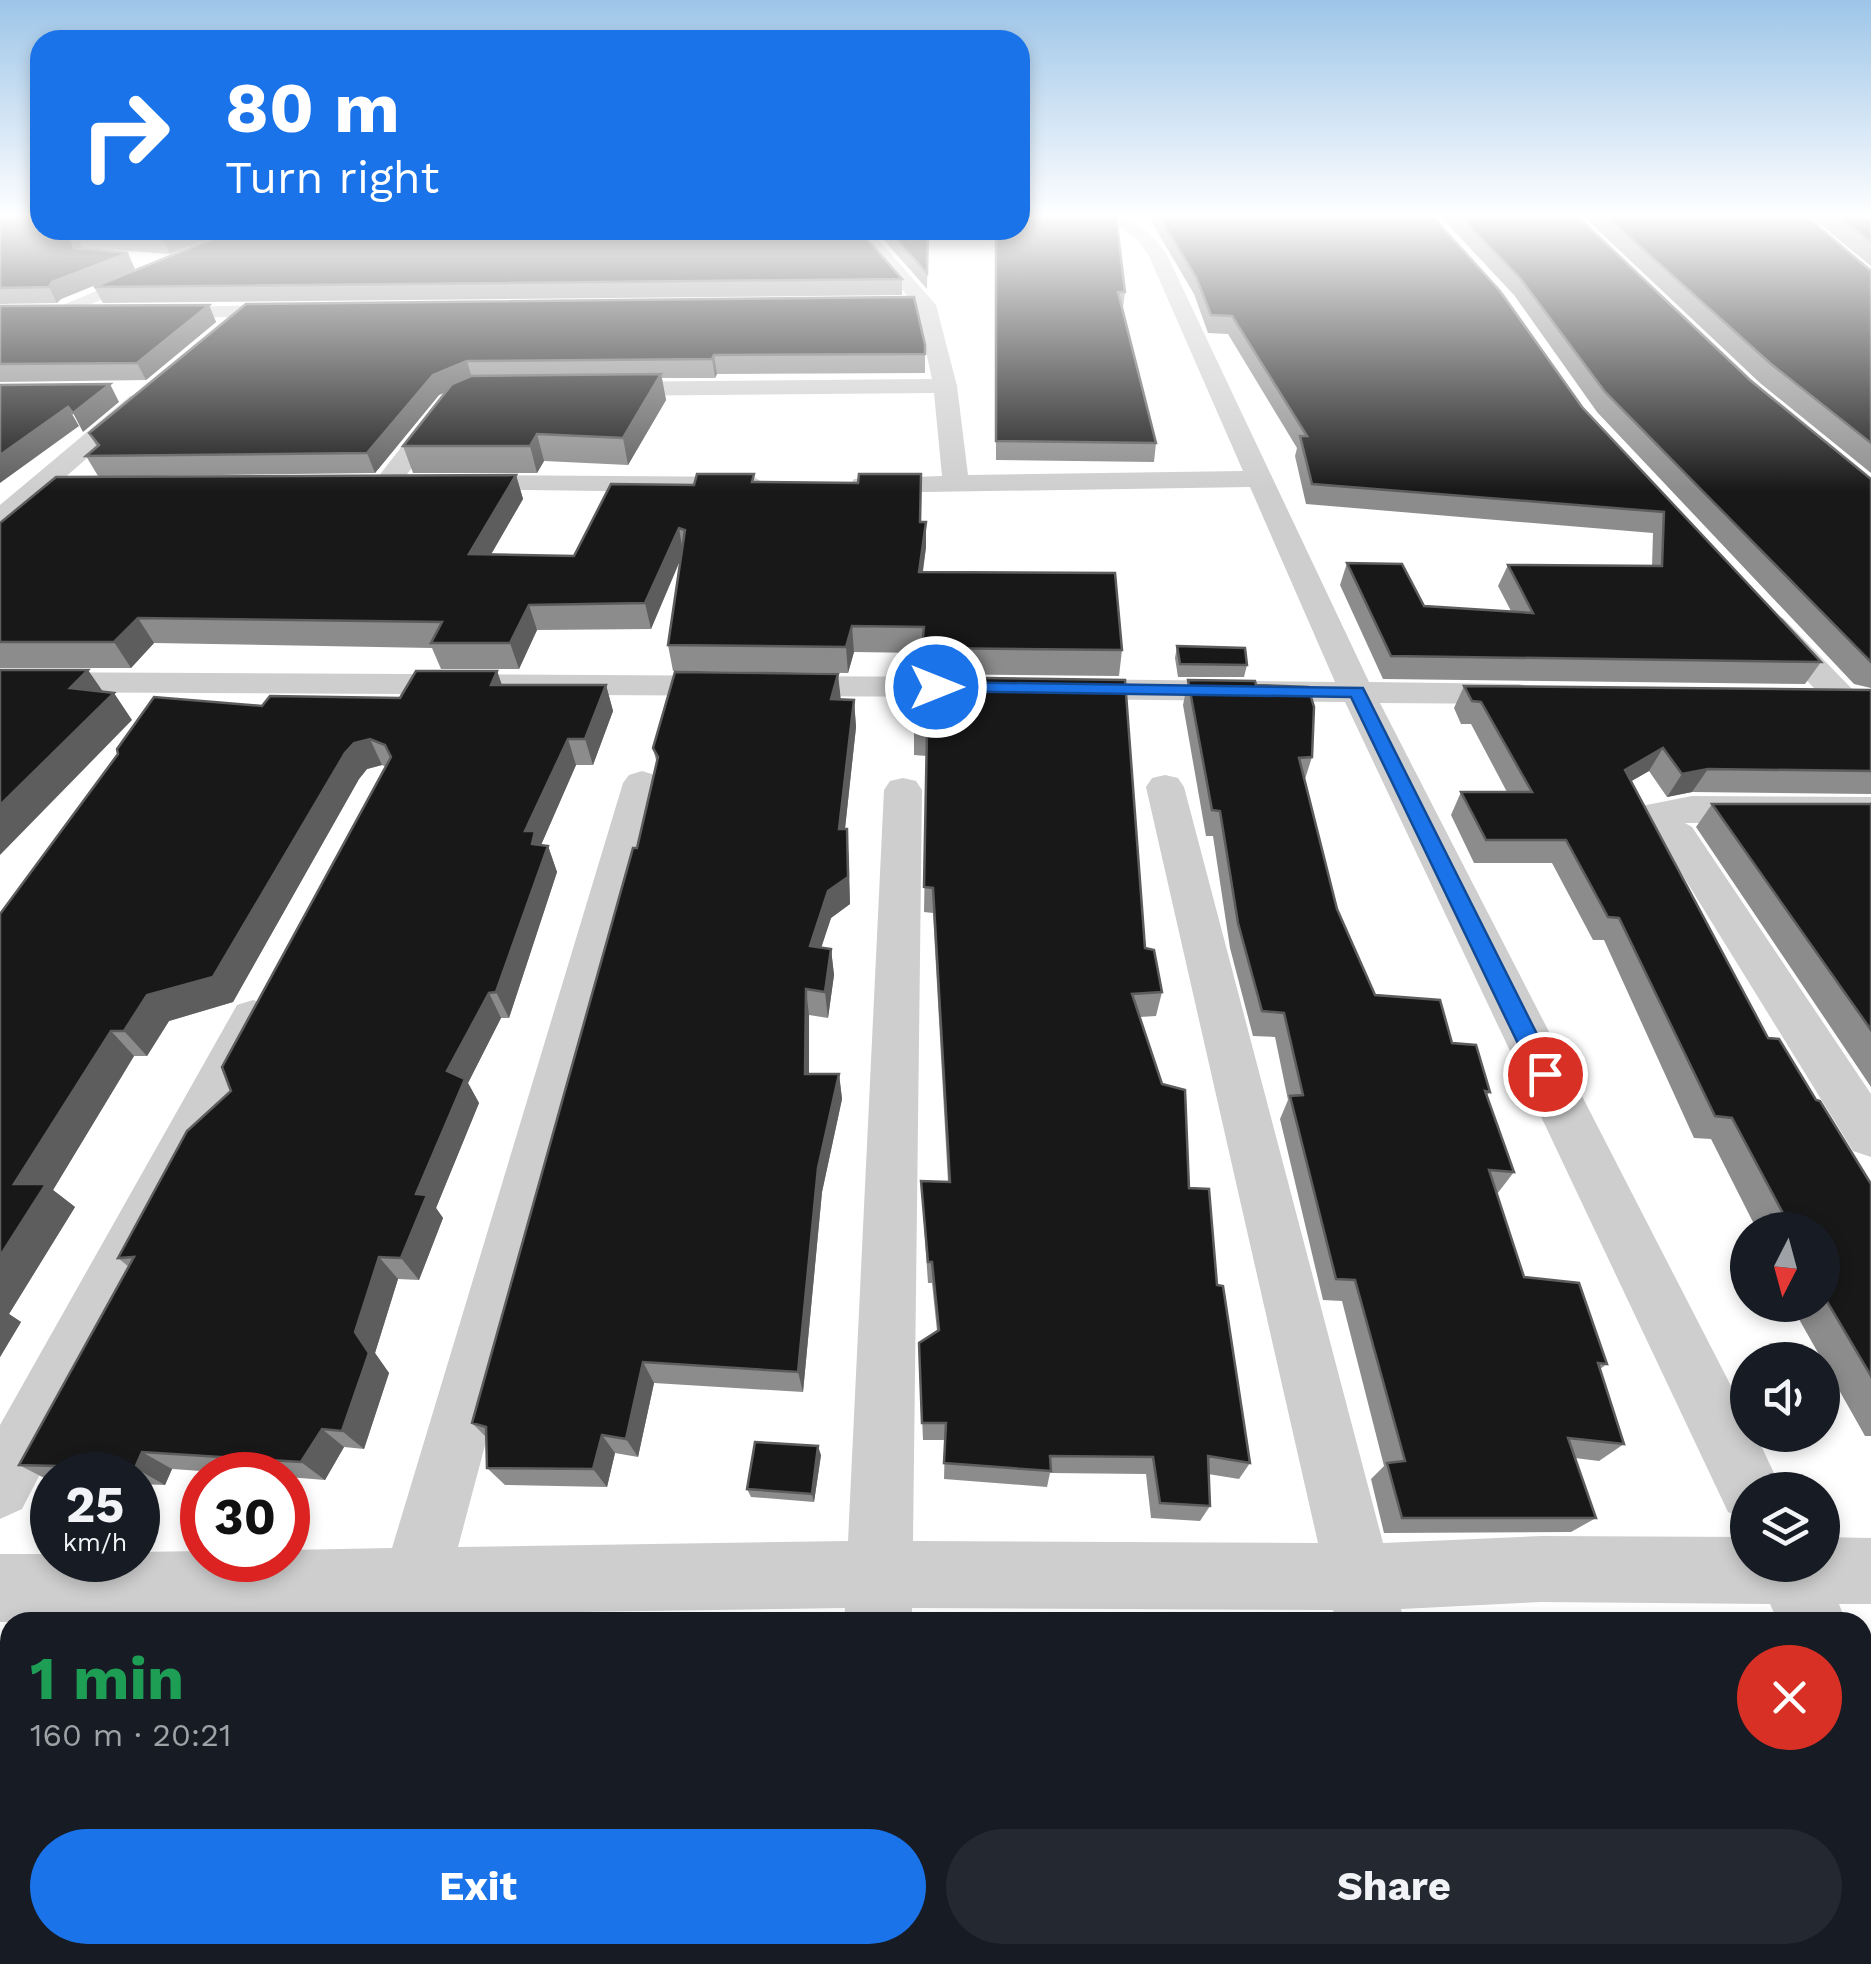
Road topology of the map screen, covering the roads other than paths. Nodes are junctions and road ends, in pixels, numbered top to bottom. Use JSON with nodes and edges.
{"nodes":[{"id":1,"x":60,"y":308,"type":"edge"},
{"id":2,"x":927,"y":308,"type":"edge"},
{"id":3,"x":1182,"y":308,"type":"edge"},
{"id":4,"x":328,"y":310,"type":"edge"},
{"id":5,"x":248,"y":311,"type":"junction"},
{"id":6,"x":220,"y":334,"type":"edge"},
{"id":7,"x":945,"y":386,"type":"junction"},
{"id":8,"x":572,"y":390,"type":"edge"},
{"id":9,"x":112,"y":391,"type":"edge"},
{"id":10,"x":463,"y":395,"type":"edge"},
{"id":11,"x":1261,"y":479,"type":"junction"},
{"id":12,"x":780,"y":485,"type":"edge"},
{"id":13,"x":838,"y":485,"type":"edge"},
{"id":14,"x":956,"y":486,"type":"junction"},
{"id":15,"x":134,"y":487,"type":"edge"},
{"id":16,"x":36,"y":489,"type":"junction"},
{"id":17,"x":0,"y":519,"type":"edge"},
{"id":18,"x":1748,"y":601,"type":"edge"},
{"id":19,"x":0,"y":682,"type":"edge"},
{"id":20,"x":1357,"y":692,"type":"junction"},
{"id":21,"x":1552,"y":695,"type":"edge"},
{"id":22,"x":1804,"y":698,"type":"edge"},
{"id":23,"x":1857,"y":699,"type":"edge"},
{"id":24,"x":642,"y":783,"type":"dead end"},
{"id":25,"x":1166,"y":787,"type":"dead end"},
{"id":26,"x":902,"y":790,"type":"dead end"},
{"id":27,"x":1871,"y":810,"type":"edge"},
{"id":28,"x":279,"y":970,"type":"edge"},
{"id":29,"x":1871,"y":1136,"type":"edge"},
{"id":30,"x":1741,"y":1472,"type":"edge"},
{"id":31,"x":0,"y":1486,"type":"edge"},
{"id":32,"x":1871,"y":1571,"type":"edge"},
{"id":33,"x":1796,"y":1586,"type":"edge"},
{"id":34,"x":0,"y":1588,"type":"edge"},
{"id":35,"x":879,"y":1598,"type":"edge"},
{"id":36,"x":1365,"y":1600,"type":"edge"},
{"id":37,"x":410,"y":1601,"type":"edge"}],
"edges":[{"from":1,"to":5,"type":"street"},
{"from":2,"to":7,"type":"street"},
{"from":3,"to":11,"type":"street"},
{"from":4,"to":5,"type":"street"},
{"from":5,"to":6,"type":"street"},
{"from":7,"to":8,"type":"street"},
{"from":7,"to":14,"type":"street"},
{"from":9,"to":16,"type":"street"},
{"from":10,"to":12,"type":"street"},
{"from":11,"to":14,"type":"street"},
{"from":11,"to":20,"type":"street"},
{"from":13,"to":14,"type":"street"},
{"from":15,"to":16,"type":"street"},
{"from":16,"to":17,"type":"street"},
{"from":18,"to":23,"type":"street"},
{"from":19,"to":20,"type":"street"},
{"from":20,"to":21,"type":"street"},
{"from":20,"to":30,"type":"street"},
{"from":22,"to":23,"type":"street"},
{"from":24,"to":37,"type":"street"},
{"from":25,"to":36,"type":"street"},
{"from":26,"to":35,"type":"street"},
{"from":27,"to":29,"type":"street"},
{"from":28,"to":31,"type":"street"},
{"from":32,"to":33,"type":"street"},
{"from":33,"to":36,"type":"street"},
{"from":34,"to":37,"type":"street"},
{"from":35,"to":36,"type":"street"},
{"from":35,"to":37,"type":"street"}]}
